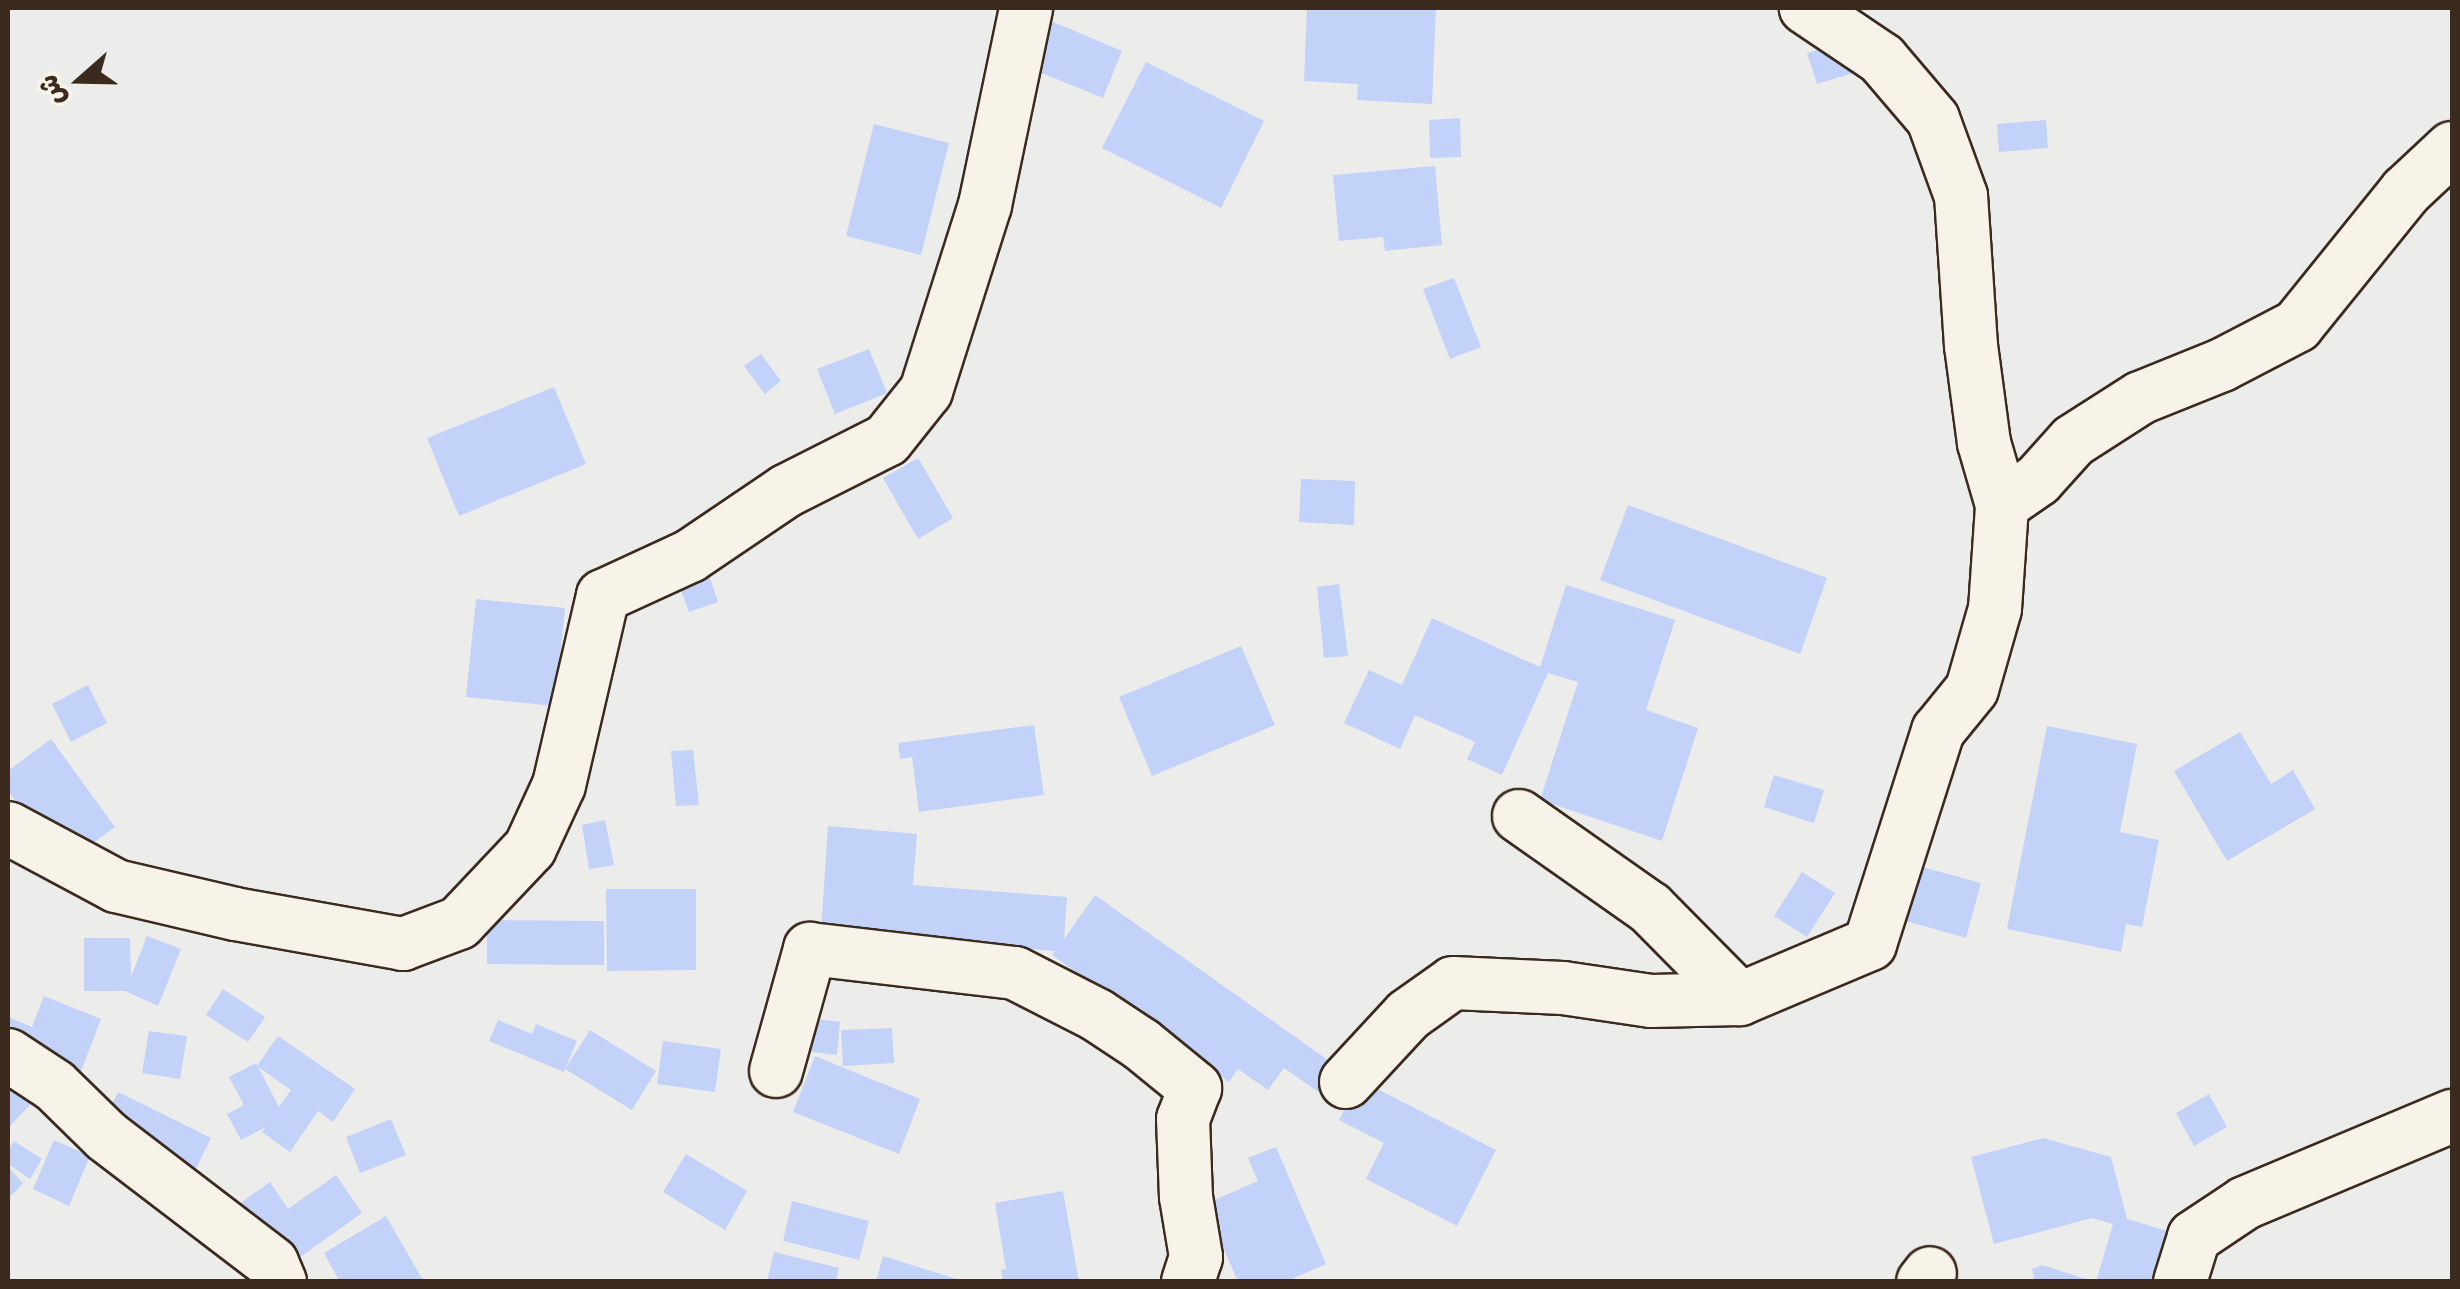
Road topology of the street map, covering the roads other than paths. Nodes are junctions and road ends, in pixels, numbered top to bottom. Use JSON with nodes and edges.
{"nodes":[{"id":1,"x":1026,"y":8,"type":"edge"},
{"id":2,"x":1806,"y":8,"type":"edge"},
{"id":3,"x":2452,"y":148,"type":"edge"},
{"id":4,"x":2002,"y":505,"type":"junction"},
{"id":5,"x":1519,"y":816,"type":"dead end"},
{"id":6,"x":8,"y":828,"type":"edge"},
{"id":7,"x":1740,"y":999,"type":"junction"},
{"id":8,"x":8,"y":1055,"type":"edge"},
{"id":9,"x":776,"y":1071,"type":"dead end"},
{"id":10,"x":1346,"y":1082,"type":"dead end"},
{"id":11,"x":2452,"y":1116,"type":"edge"},
{"id":12,"x":280,"y":1282,"type":"edge"},
{"id":13,"x":1188,"y":1282,"type":"edge"},
{"id":14,"x":2180,"y":1282,"type":"edge"}],
"edges":[{"from":1,"to":6,"type":"street"},
{"from":2,"to":4,"type":"street"},
{"from":3,"to":4,"type":"street"},
{"from":4,"to":7,"type":"street"},
{"from":5,"to":7,"type":"street"},
{"from":7,"to":10,"type":"street"},
{"from":8,"to":12,"type":"street"},
{"from":9,"to":13,"type":"street"},
{"from":11,"to":14,"type":"street"}]}
